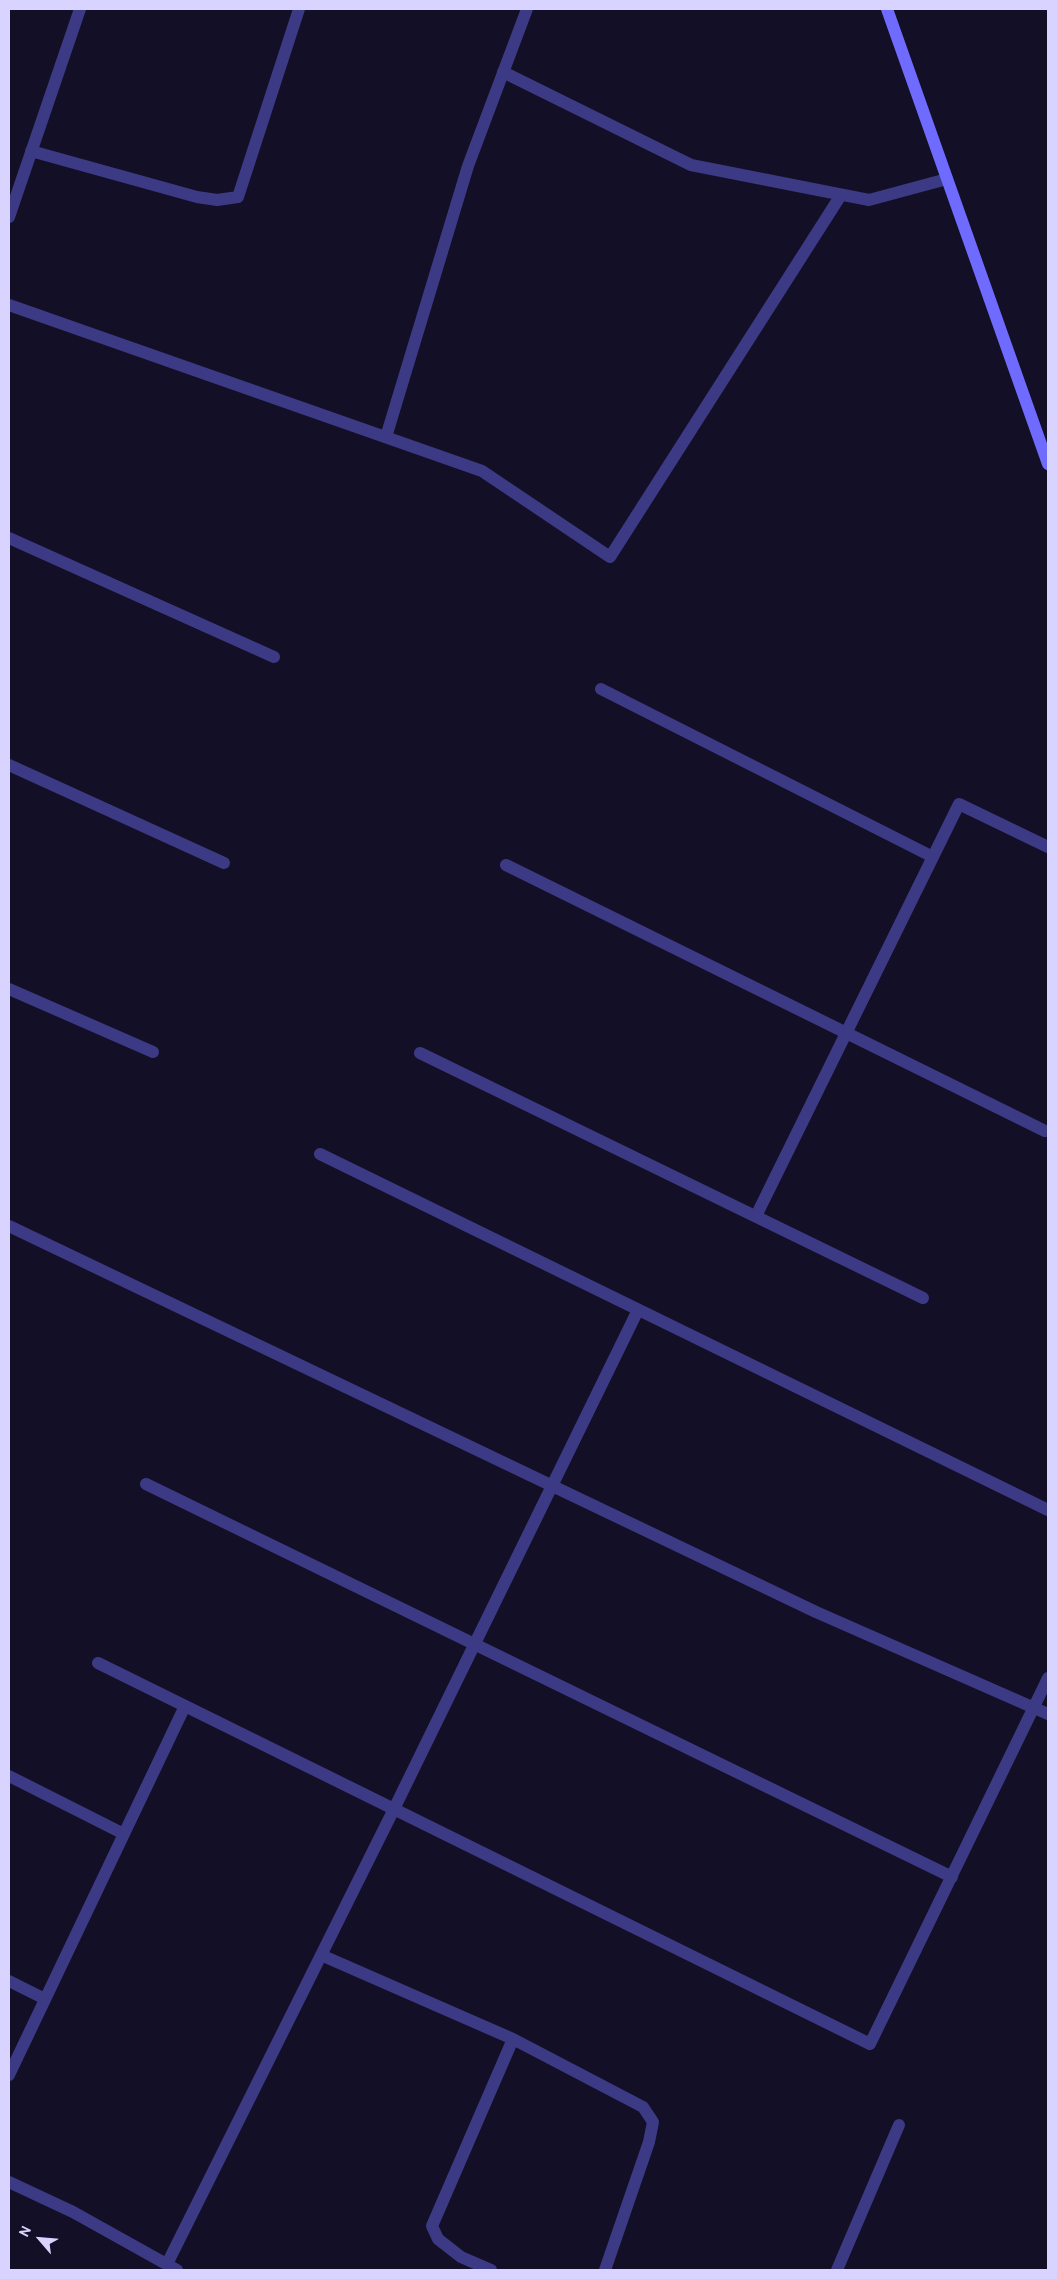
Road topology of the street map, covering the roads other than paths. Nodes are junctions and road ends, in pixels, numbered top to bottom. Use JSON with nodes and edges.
{"nodes":[{"id":1,"x":80,"y":9,"type":"edge"},
{"id":2,"x":299,"y":9,"type":"edge"},
{"id":3,"x":527,"y":9,"type":"edge"},
{"id":4,"x":887,"y":9,"type":"edge"},
{"id":5,"x":503,"y":72,"type":"junction"},
{"id":6,"x":32,"y":151,"type":"junction"},
{"id":7,"x":947,"y":179,"type":"junction"},
{"id":8,"x":841,"y":195,"type":"junction"},
{"id":9,"x":9,"y":217,"type":"edge"},
{"id":10,"x":9,"y":304,"type":"edge"},
{"id":11,"x":386,"y":437,"type":"junction"},
{"id":12,"x":1048,"y":464,"type":"edge"},
{"id":13,"x":9,"y":538,"type":"edge"},
{"id":14,"x":274,"y":657,"type":"dead end"},
{"id":15,"x":601,"y":689,"type":"dead end"},
{"id":16,"x":9,"y":765,"type":"edge"},
{"id":17,"x":1048,"y":847,"type":"edge"},
{"id":18,"x":933,"y":857,"type":"junction"},
{"id":19,"x":224,"y":863,"type":"dead end"},
{"id":20,"x":506,"y":865,"type":"dead end"},
{"id":21,"x":9,"y":989,"type":"edge"},
{"id":22,"x":846,"y":1033,"type":"junction"},
{"id":23,"x":153,"y":1052,"type":"dead end"},
{"id":24,"x":420,"y":1053,"type":"dead end"},
{"id":25,"x":1045,"y":1132,"type":"dead end"},
{"id":26,"x":320,"y":1154,"type":"dead end"},
{"id":27,"x":756,"y":1216,"type":"junction"},
{"id":28,"x":9,"y":1226,"type":"edge"},
{"id":29,"x":923,"y":1298,"type":"dead end"},
{"id":30,"x":638,"y":1310,"type":"junction"},
{"id":31,"x":146,"y":1484,"type":"dead end"},
{"id":32,"x":552,"y":1486,"type":"junction"},
{"id":33,"x":1048,"y":1510,"type":"edge"},
{"id":34,"x":474,"y":1645,"type":"junction"},
{"id":35,"x":98,"y":1663,"type":"dead end"},
{"id":36,"x":1048,"y":1678,"type":"edge"},
{"id":37,"x":185,"y":1706,"type":"junction"},
{"id":38,"x":1034,"y":1708,"type":"junction"},
{"id":39,"x":1048,"y":1714,"type":"edge"},
{"id":40,"x":9,"y":1776,"type":"edge"},
{"id":41,"x":394,"y":1809,"type":"junction"},
{"id":42,"x":124,"y":1834,"type":"junction"},
{"id":43,"x":952,"y":1877,"type":"junction"},
{"id":44,"x":320,"y":1955,"type":"junction"},
{"id":45,"x":9,"y":1981,"type":"edge"},
{"id":46,"x":45,"y":1999,"type":"junction"},
{"id":47,"x":513,"y":2039,"type":"junction"},
{"id":48,"x":9,"y":2075,"type":"edge"},
{"id":49,"x":899,"y":2125,"type":"dead end"},
{"id":50,"x":9,"y":2182,"type":"edge"},
{"id":51,"x":172,"y":2267,"type":"edge"},
{"id":52,"x":492,"y":2270,"type":"edge"},
{"id":53,"x":605,"y":2270,"type":"edge"},
{"id":54,"x":837,"y":2270,"type":"edge"}],
"edges":[{"from":1,"to":6,"type":"street"},
{"from":2,"to":6,"type":"street"},
{"from":3,"to":5,"type":"street"},
{"from":4,"to":7,"type":"street"},
{"from":5,"to":8,"type":"street"},
{"from":5,"to":11,"type":"street"},
{"from":6,"to":9,"type":"street"},
{"from":7,"to":8,"type":"street"},
{"from":7,"to":12,"type":"street"},
{"from":8,"to":11,"type":"street"},
{"from":10,"to":11,"type":"street"},
{"from":13,"to":14,"type":"street"},
{"from":15,"to":18,"type":"street"},
{"from":16,"to":19,"type":"street"},
{"from":17,"to":18,"type":"street"},
{"from":18,"to":22,"type":"street"},
{"from":20,"to":22,"type":"street"},
{"from":21,"to":23,"type":"street"},
{"from":22,"to":25,"type":"street"},
{"from":22,"to":27,"type":"street"},
{"from":24,"to":27,"type":"street"},
{"from":26,"to":30,"type":"street"},
{"from":27,"to":29,"type":"street"},
{"from":28,"to":32,"type":"street"},
{"from":30,"to":32,"type":"street"},
{"from":30,"to":33,"type":"street"},
{"from":31,"to":34,"type":"street"},
{"from":32,"to":34,"type":"street"},
{"from":32,"to":38,"type":"street"},
{"from":34,"to":41,"type":"street"},
{"from":34,"to":43,"type":"street"},
{"from":35,"to":37,"type":"street"},
{"from":36,"to":38,"type":"street"},
{"from":37,"to":41,"type":"street"},
{"from":37,"to":42,"type":"street"},
{"from":38,"to":39,"type":"street"},
{"from":38,"to":43,"type":"street"},
{"from":40,"to":42,"type":"street"},
{"from":41,"to":43,"type":"street"},
{"from":41,"to":44,"type":"street"},
{"from":42,"to":46,"type":"street"},
{"from":44,"to":47,"type":"street"},
{"from":44,"to":51,"type":"street"},
{"from":45,"to":46,"type":"street"},
{"from":46,"to":48,"type":"street"},
{"from":47,"to":52,"type":"street"},
{"from":47,"to":53,"type":"street"},
{"from":49,"to":54,"type":"street"},
{"from":50,"to":51,"type":"street"}]}
